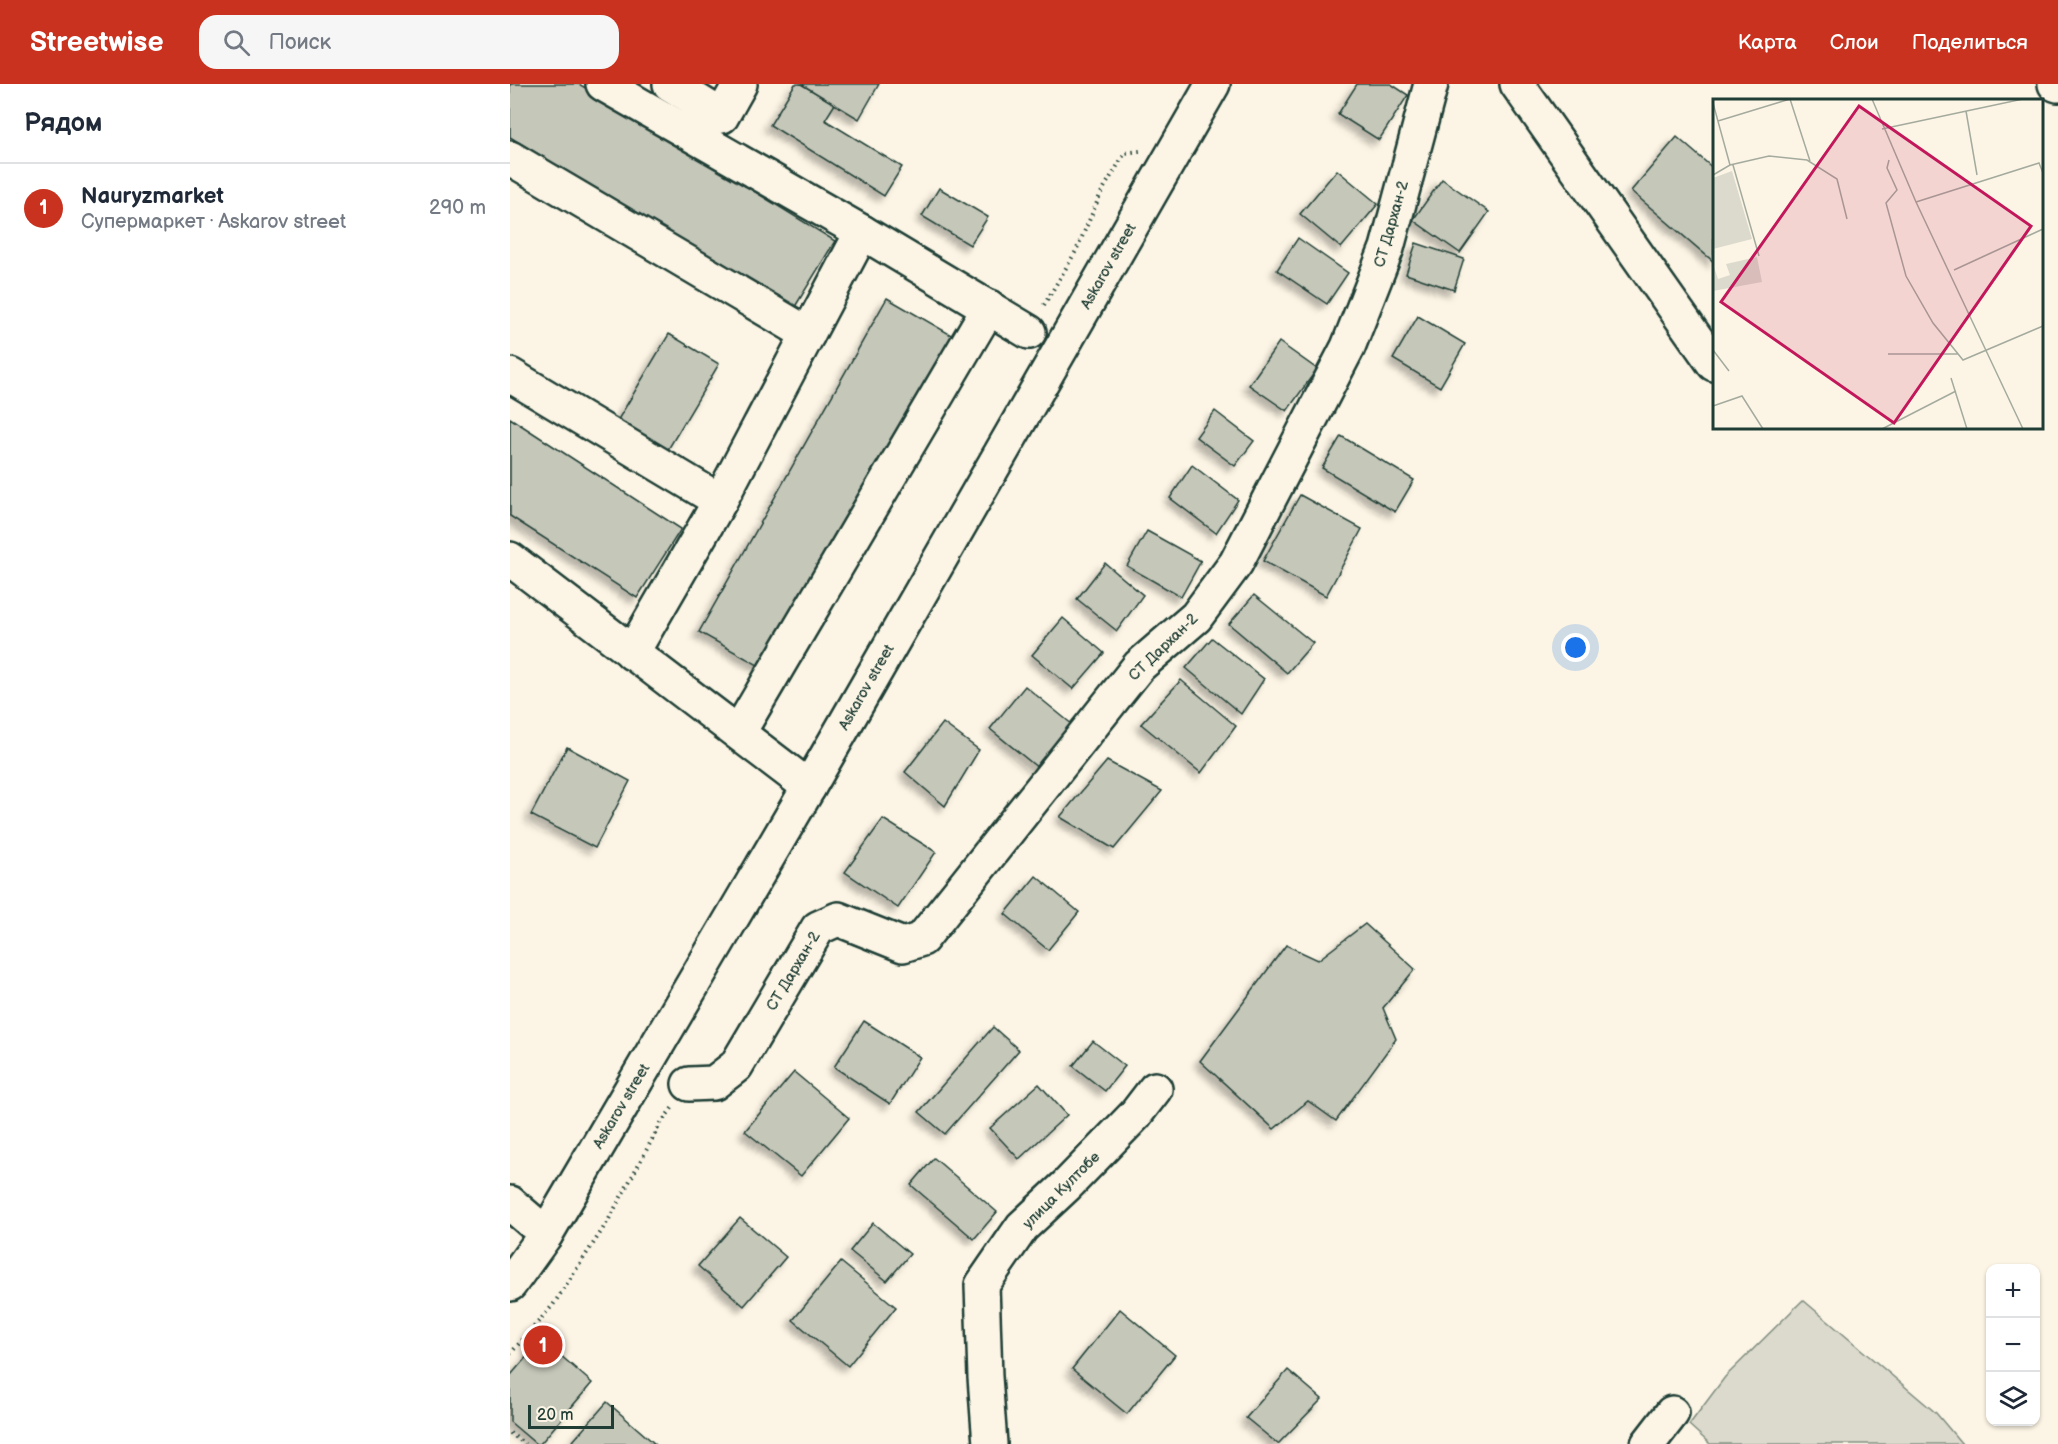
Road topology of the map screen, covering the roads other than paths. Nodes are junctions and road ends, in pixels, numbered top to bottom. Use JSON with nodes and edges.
{"nodes":[{"id":1,"x":603,"y":84,"type":"edge"},
{"id":2,"x":670,"y":84,"type":"edge"},
{"id":3,"x":740,"y":84,"type":"edge"},
{"id":4,"x":1213,"y":84,"type":"edge"},
{"id":5,"x":1431,"y":84,"type":"edge"},
{"id":6,"x":1517,"y":84,"type":"edge"},
{"id":7,"x":510,"y":158,"type":"edge"},
{"id":8,"x":862,"y":232,"type":"junction"},
{"id":9,"x":988,"y":308,"type":"junction"},
{"id":10,"x":1029,"y":332,"type":"dead end"},
{"id":11,"x":808,"y":334,"type":"junction"},
{"id":12,"x":1713,"y":363,"type":"edge"},
{"id":13,"x":510,"y":375,"type":"edge"},
{"id":14,"x":720,"y":501,"type":"junction"},
{"id":15,"x":510,"y":559,"type":"edge"},
{"id":16,"x":632,"y":653,"type":"junction"},
{"id":17,"x":739,"y":732,"type":"junction"},
{"id":18,"x":809,"y":787,"type":"junction"},
{"id":19,"x":689,"y":1084,"type":"dead end"},
{"id":20,"x":1155,"y":1089,"type":"dead end"},
{"id":21,"x":510,"y":1203,"type":"edge"},
{"id":22,"x":546,"y":1234,"type":"junction"},
{"id":23,"x":510,"y":1284,"type":"edge"},
{"id":24,"x":1672,"y":1413,"type":"dead end"},
{"id":25,"x":990,"y":1444,"type":"edge"},
{"id":26,"x":1648,"y":1444,"type":"edge"}],
"edges":[{"from":1,"to":8,"type":"street"},
{"from":2,"to":3,"type":"street"},
{"from":4,"to":18,"type":"street","name":"Askarov street"},
{"from":5,"to":19,"type":"street","name":"СТ Дархан-2"},
{"from":6,"to":12,"type":"street"},
{"from":7,"to":11,"type":"street"},
{"from":8,"to":9,"type":"street"},
{"from":8,"to":11,"type":"street"},
{"from":9,"to":10,"type":"street"},
{"from":9,"to":17,"type":"street"},
{"from":11,"to":14,"type":"street"},
{"from":13,"to":14,"type":"street"},
{"from":14,"to":16,"type":"street"},
{"from":15,"to":16,"type":"street"},
{"from":16,"to":17,"type":"street"},
{"from":17,"to":18,"type":"street"},
{"from":18,"to":22,"type":"street","name":"Askarov street"},
{"from":20,"to":25,"type":"street","name":"улица Култобе"},
{"from":21,"to":22,"type":"street"},
{"from":22,"to":23,"type":"street","name":"Askarov street"},
{"from":24,"to":26,"type":"street"}]}
